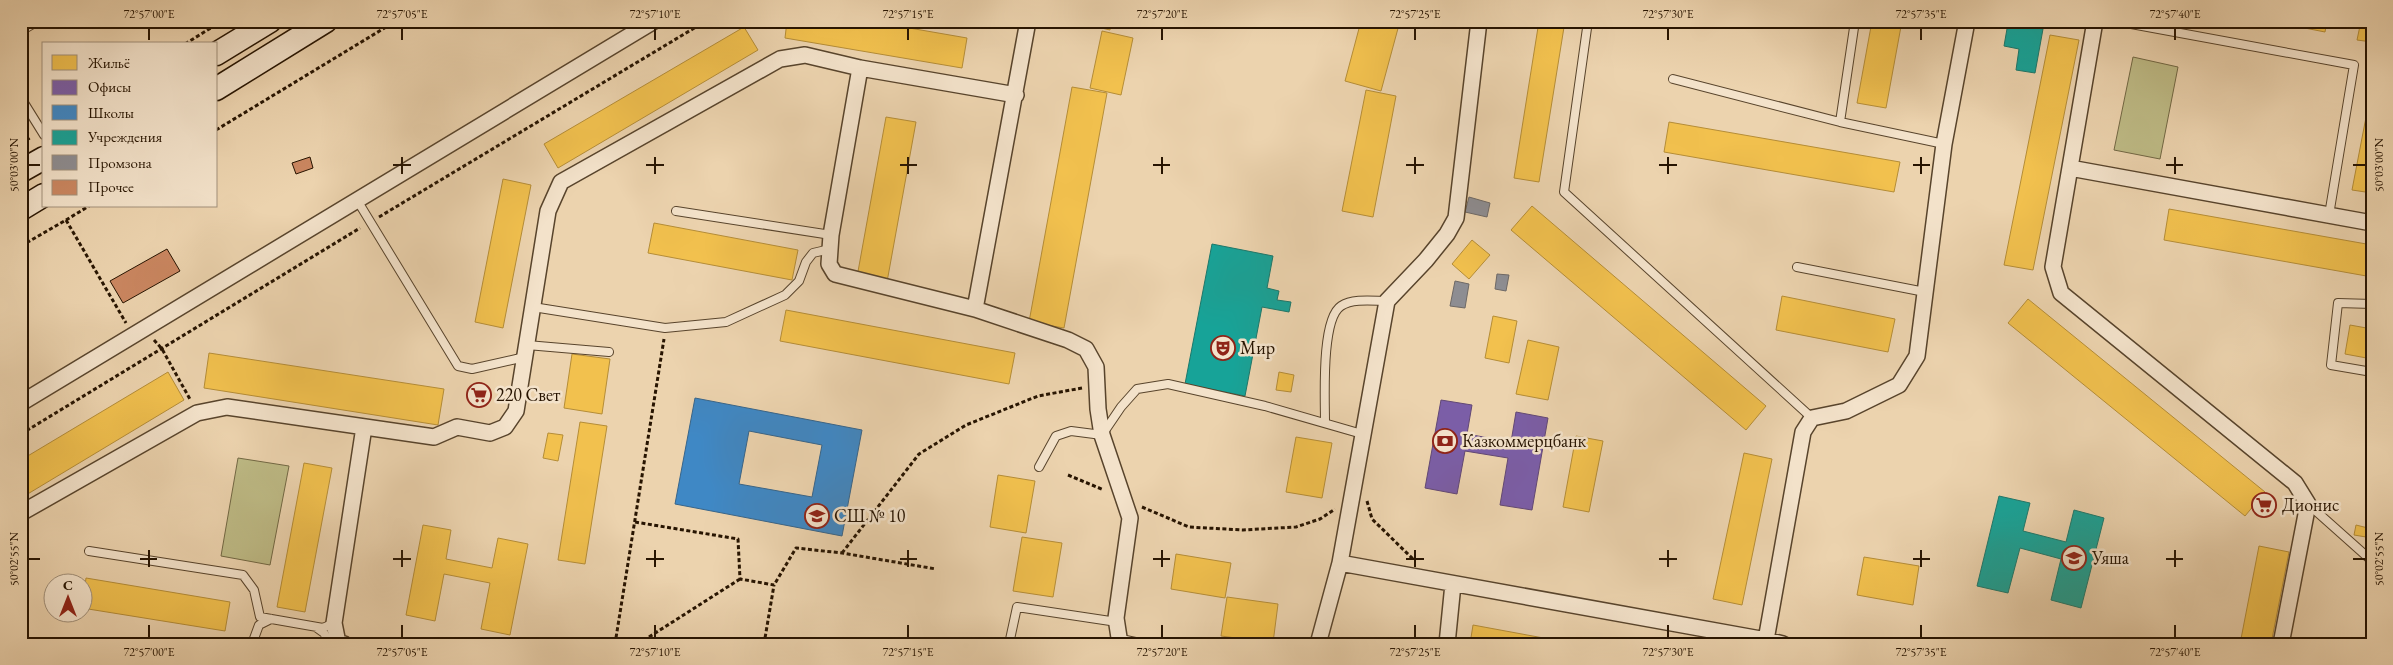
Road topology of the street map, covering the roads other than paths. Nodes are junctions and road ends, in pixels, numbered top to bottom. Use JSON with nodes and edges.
{"nodes":[{"id":1,"x":38,"y":21,"type":"edge"},
{"id":2,"x":270,"y":21,"type":"edge"},
{"id":3,"x":326,"y":21,"type":"edge"},
{"id":4,"x":654,"y":21,"type":"edge"},
{"id":5,"x":1028,"y":21,"type":"edge"},
{"id":6,"x":1479,"y":21,"type":"edge"},
{"id":7,"x":1588,"y":21,"type":"edge"},
{"id":8,"x":1855,"y":21,"type":"edge"},
{"id":9,"x":1967,"y":21,"type":"edge"},
{"id":10,"x":2095,"y":21,"type":"edge"},
{"id":11,"x":2115,"y":21,"type":"edge"},
{"id":12,"x":21,"y":31,"type":"edge"},
{"id":13,"x":218,"y":53,"type":"edge"},
{"id":14,"x":860,"y":68,"type":"junction"},
{"id":15,"x":1673,"y":79,"type":"dead end"},
{"id":16,"x":218,"y":88,"type":"edge"},
{"id":17,"x":1016,"y":95,"type":"junction"},
{"id":18,"x":21,"y":98,"type":"edge"},
{"id":19,"x":1840,"y":122,"type":"junction"},
{"id":20,"x":42,"y":132,"type":"edge"},
{"id":21,"x":1944,"y":144,"type":"junction"},
{"id":22,"x":42,"y":159,"type":"edge"},
{"id":23,"x":2070,"y":168,"type":"junction"},
{"id":24,"x":21,"y":171,"type":"edge"},
{"id":25,"x":42,"y":196,"type":"edge"},
{"id":26,"x":357,"y":200,"type":"junction"},
{"id":27,"x":21,"y":209,"type":"edge"},
{"id":28,"x":676,"y":211,"type":"dead end"},
{"id":29,"x":2329,"y":215,"type":"joint"},
{"id":30,"x":2372,"y":223,"type":"edge"},
{"id":31,"x":830,"y":242,"type":"junction"},
{"id":32,"x":1796,"y":267,"type":"dead end"},
{"id":33,"x":1925,"y":292,"type":"junction"},
{"id":34,"x":1387,"y":301,"type":"junction"},
{"id":35,"x":2372,"y":304,"type":"edge"},
{"id":36,"x":533,"y":307,"type":"junction"},
{"id":37,"x":976,"y":309,"type":"junction"},
{"id":38,"x":526,"y":351,"type":"junction"},
{"id":39,"x":609,"y":352,"type":"dead end"},
{"id":40,"x":2372,"y":372,"type":"edge"},
{"id":41,"x":21,"y":403,"type":"edge"},
{"id":42,"x":1812,"y":418,"type":"junction"},
{"id":43,"x":1325,"y":422,"type":"junction"},
{"id":44,"x":364,"y":427,"type":"junction"},
{"id":45,"x":1362,"y":434,"type":"junction"},
{"id":46,"x":1102,"y":436,"type":"junction"},
{"id":47,"x":1039,"y":467,"type":"dead end"},
{"id":48,"x":2308,"y":504,"type":"junction"},
{"id":49,"x":21,"y":513,"type":"edge"},
{"id":50,"x":89,"y":551,"type":"dead end"},
{"id":51,"x":2372,"y":560,"type":"edge"},
{"id":52,"x":1340,"y":563,"type":"junction"},
{"id":53,"x":1453,"y":584,"type":"junction"},
{"id":54,"x":271,"y":619,"type":"junction"},
{"id":55,"x":1117,"y":622,"type":"junction"},
{"id":56,"x":334,"y":623,"type":"junction"},
{"id":57,"x":316,"y":627,"type":"junction"},
{"id":58,"x":1766,"y":640,"type":"junction"},
{"id":59,"x":1120,"y":642,"type":"edge"},
{"id":60,"x":252,"y":644,"type":"edge"},
{"id":61,"x":330,"y":644,"type":"edge"},
{"id":62,"x":344,"y":644,"type":"edge"},
{"id":63,"x":1009,"y":644,"type":"edge"},
{"id":64,"x":1145,"y":644,"type":"edge"},
{"id":65,"x":1318,"y":644,"type":"edge"},
{"id":66,"x":1447,"y":644,"type":"edge"},
{"id":67,"x":1783,"y":644,"type":"edge"},
{"id":68,"x":2281,"y":644,"type":"edge"}],
"edges":[{"from":1,"to":12,"type":"lane"},
{"from":2,"to":13,"type":"main road"},
{"from":3,"to":16,"type":"main road"},
{"from":4,"to":26,"type":"street"},
{"from":5,"to":17,"type":"street"},
{"from":6,"to":34,"type":"street"},
{"from":7,"to":42,"type":"lane"},
{"from":8,"to":19,"type":"lane"},
{"from":9,"to":21,"type":"street"},
{"from":10,"to":23,"type":"street"},
{"from":11,"to":29,"type":"lane"},
{"from":14,"to":17,"type":"street"},
{"from":14,"to":31,"type":"street"},
{"from":14,"to":36,"type":"street"},
{"from":15,"to":19,"type":"lane"},
{"from":17,"to":37,"type":"street"},
{"from":18,"to":20,"type":"lane"},
{"from":19,"to":21,"type":"lane"},
{"from":21,"to":33,"type":"street"},
{"from":22,"to":24,"type":"main road"},
{"from":23,"to":29,"type":"street"},
{"from":23,"to":30,"type":"street"},
{"from":23,"to":48,"type":"street"},
{"from":25,"to":27,"type":"main road"},
{"from":26,"to":38,"type":"lane"},
{"from":26,"to":41,"type":"street"},
{"from":28,"to":31,"type":"lane"},
{"from":31,"to":36,"type":"lane"},
{"from":31,"to":37,"type":"street"},
{"from":32,"to":33,"type":"lane"},
{"from":33,"to":42,"type":"street"},
{"from":34,"to":43,"type":"lane"},
{"from":34,"to":45,"type":"street"},
{"from":35,"to":40,"type":"lane"},
{"from":36,"to":38,"type":"street"},
{"from":37,"to":46,"type":"street"},
{"from":38,"to":39,"type":"lane"},
{"from":38,"to":44,"type":"street"},
{"from":42,"to":58,"type":"street"},
{"from":43,"to":45,"type":"lane"},
{"from":43,"to":46,"type":"lane"},
{"from":44,"to":49,"type":"street"},
{"from":44,"to":56,"type":"street"},
{"from":45,"to":52,"type":"street"},
{"from":46,"to":47,"type":"lane"},
{"from":46,"to":55,"type":"street"},
{"from":48,"to":51,"type":"lane"},
{"from":48,"to":68,"type":"street"},
{"from":50,"to":54,"type":"lane"},
{"from":52,"to":53,"type":"street"},
{"from":52,"to":65,"type":"street"},
{"from":53,"to":58,"type":"street"},
{"from":53,"to":66,"type":"street"},
{"from":54,"to":57,"type":"lane"},
{"from":54,"to":60,"type":"lane"},
{"from":55,"to":59,"type":"street"},
{"from":55,"to":63,"type":"lane"},
{"from":56,"to":57,"type":"lane"},
{"from":56,"to":62,"type":"street"},
{"from":57,"to":61,"type":"lane"},
{"from":58,"to":67,"type":"street"},
{"from":59,"to":64,"type":"lane"}]}
